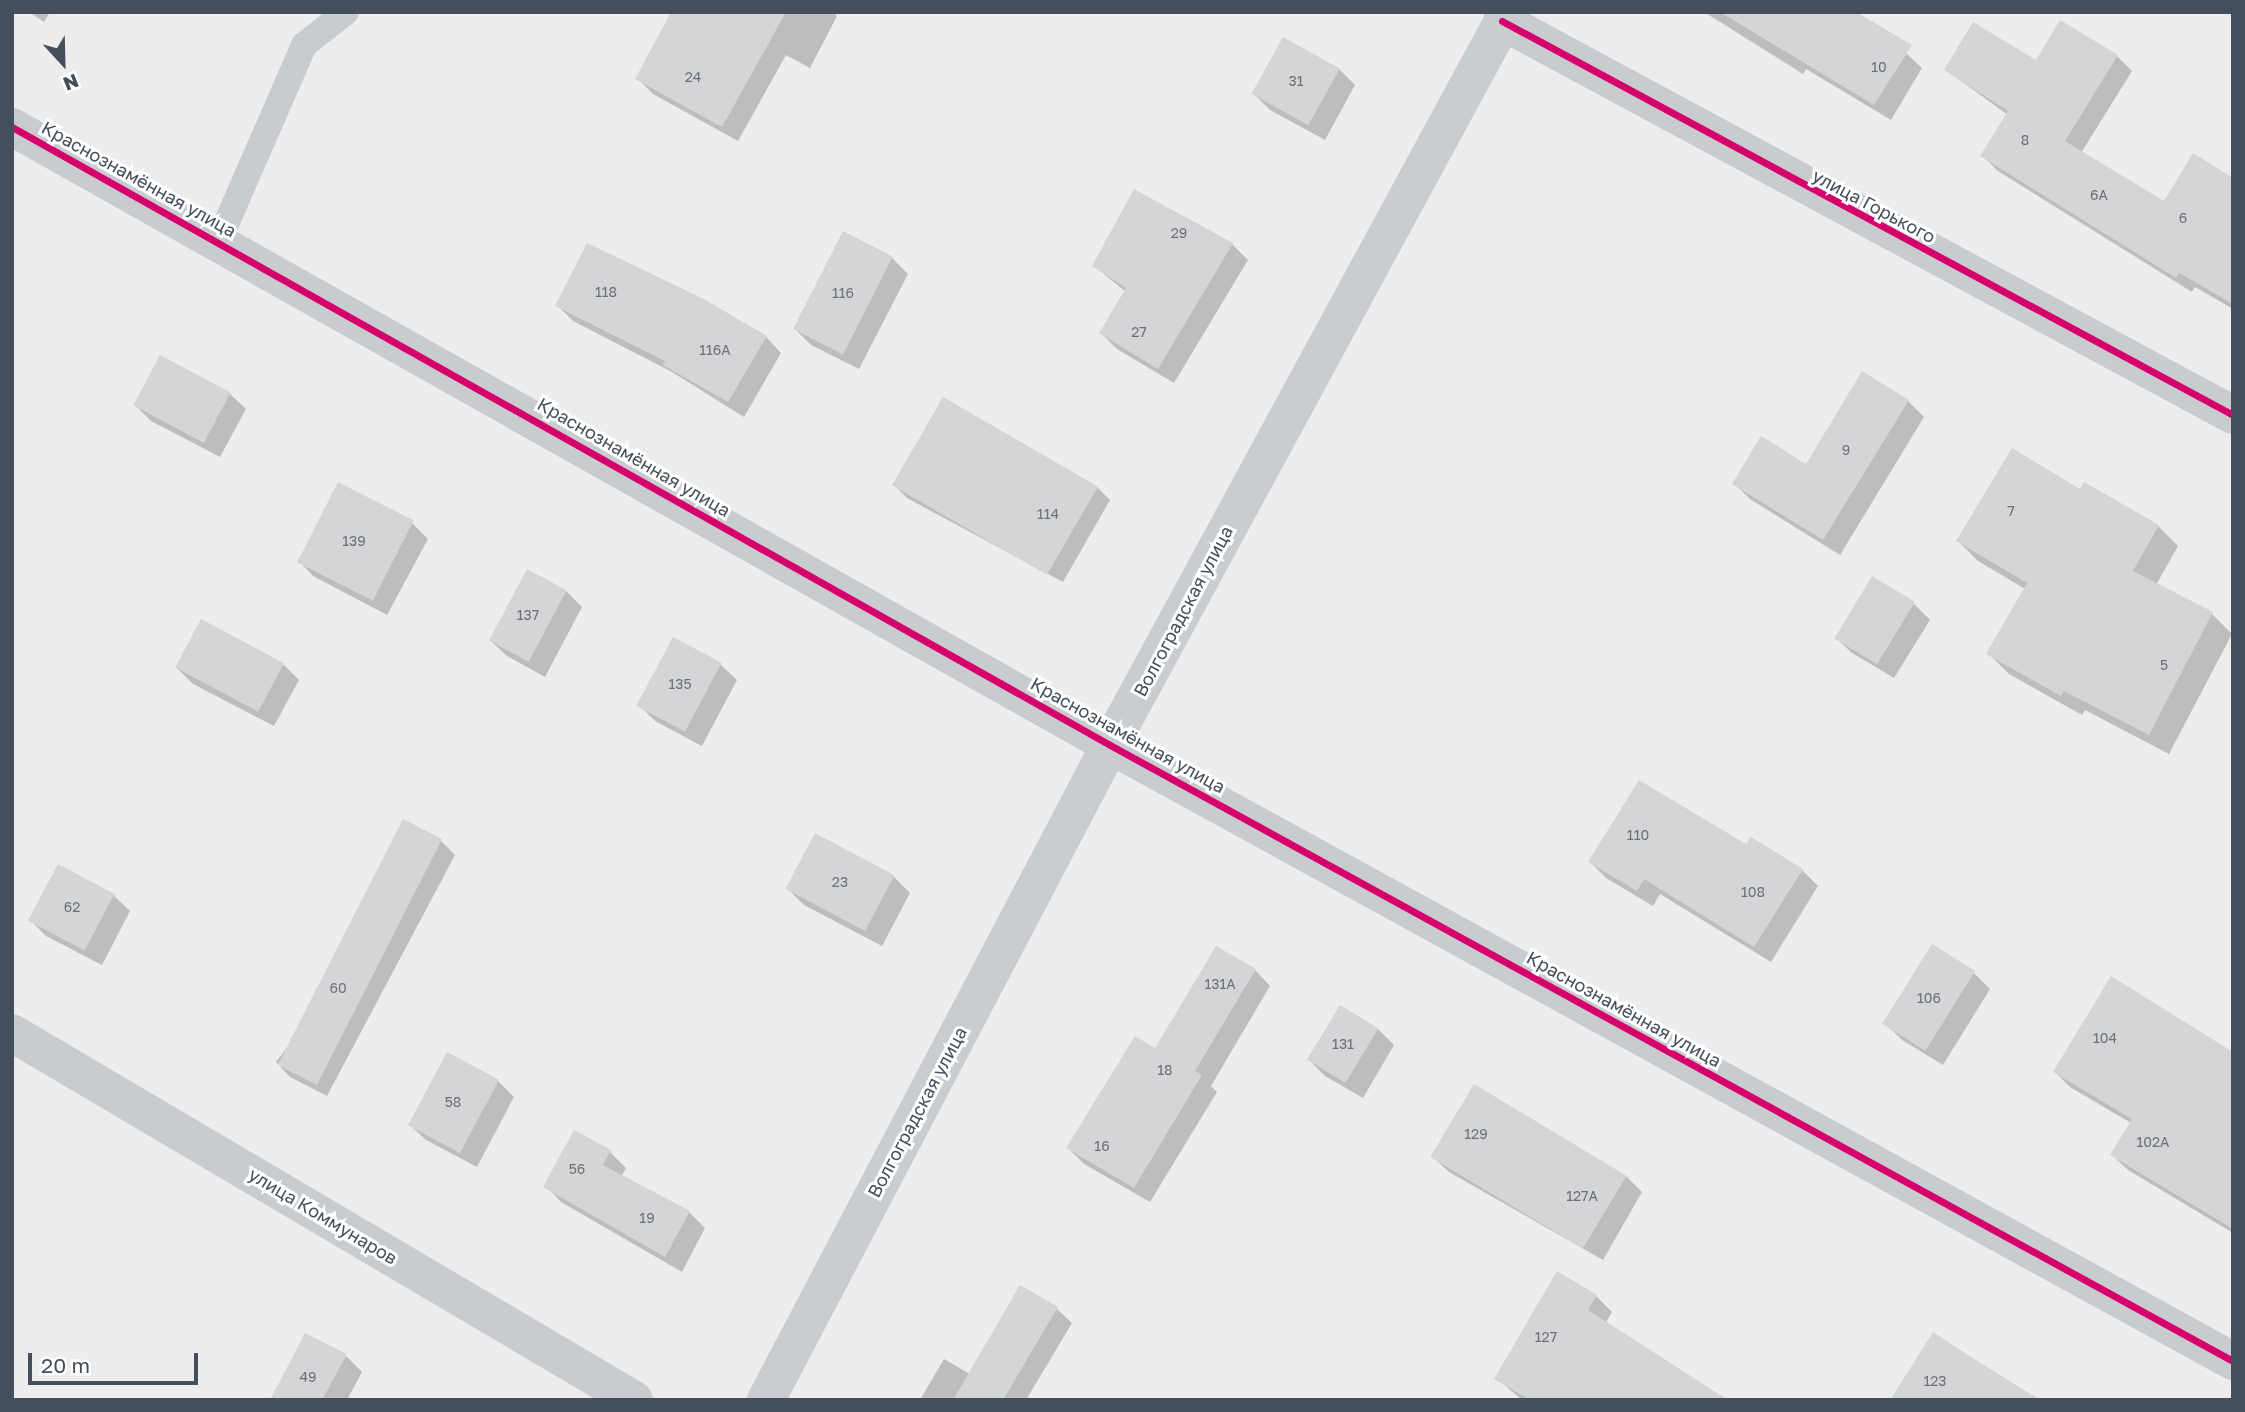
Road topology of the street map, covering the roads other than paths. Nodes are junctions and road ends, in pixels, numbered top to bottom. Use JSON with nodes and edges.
{"nodes":[{"id":1,"x":346,"y":12,"type":"edge"},
{"id":2,"x":1505,"y":17,"type":"edge"},
{"id":3,"x":12,"y":127,"type":"edge"},
{"id":4,"x":219,"y":240,"type":"junction"},
{"id":5,"x":2233,"y":415,"type":"edge"},
{"id":6,"x":1110,"y":745,"type":"junction"},
{"id":7,"x":12,"y":1033,"type":"edge"},
{"id":8,"x":2233,"y":1361,"type":"edge"},
{"id":9,"x":634,"y":1400,"type":"edge"},
{"id":10,"x":766,"y":1400,"type":"edge"}],
"edges":[{"from":1,"to":4,"type":"lane"},
{"from":2,"to":5,"type":"street","name":"улица Горького"},
{"from":2,"to":6,"type":"main road","name":"Волгоградская улица"},
{"from":3,"to":4,"type":"street","name":"Краснознамённая улица"},
{"from":4,"to":6,"type":"street","name":"Краснознамённая улица"},
{"from":6,"to":8,"type":"street","name":"Краснознамённая улица"},
{"from":6,"to":10,"type":"main road","name":"Волгоградская улица"},
{"from":7,"to":9,"type":"street","name":"улица Коммунаров"}]}
